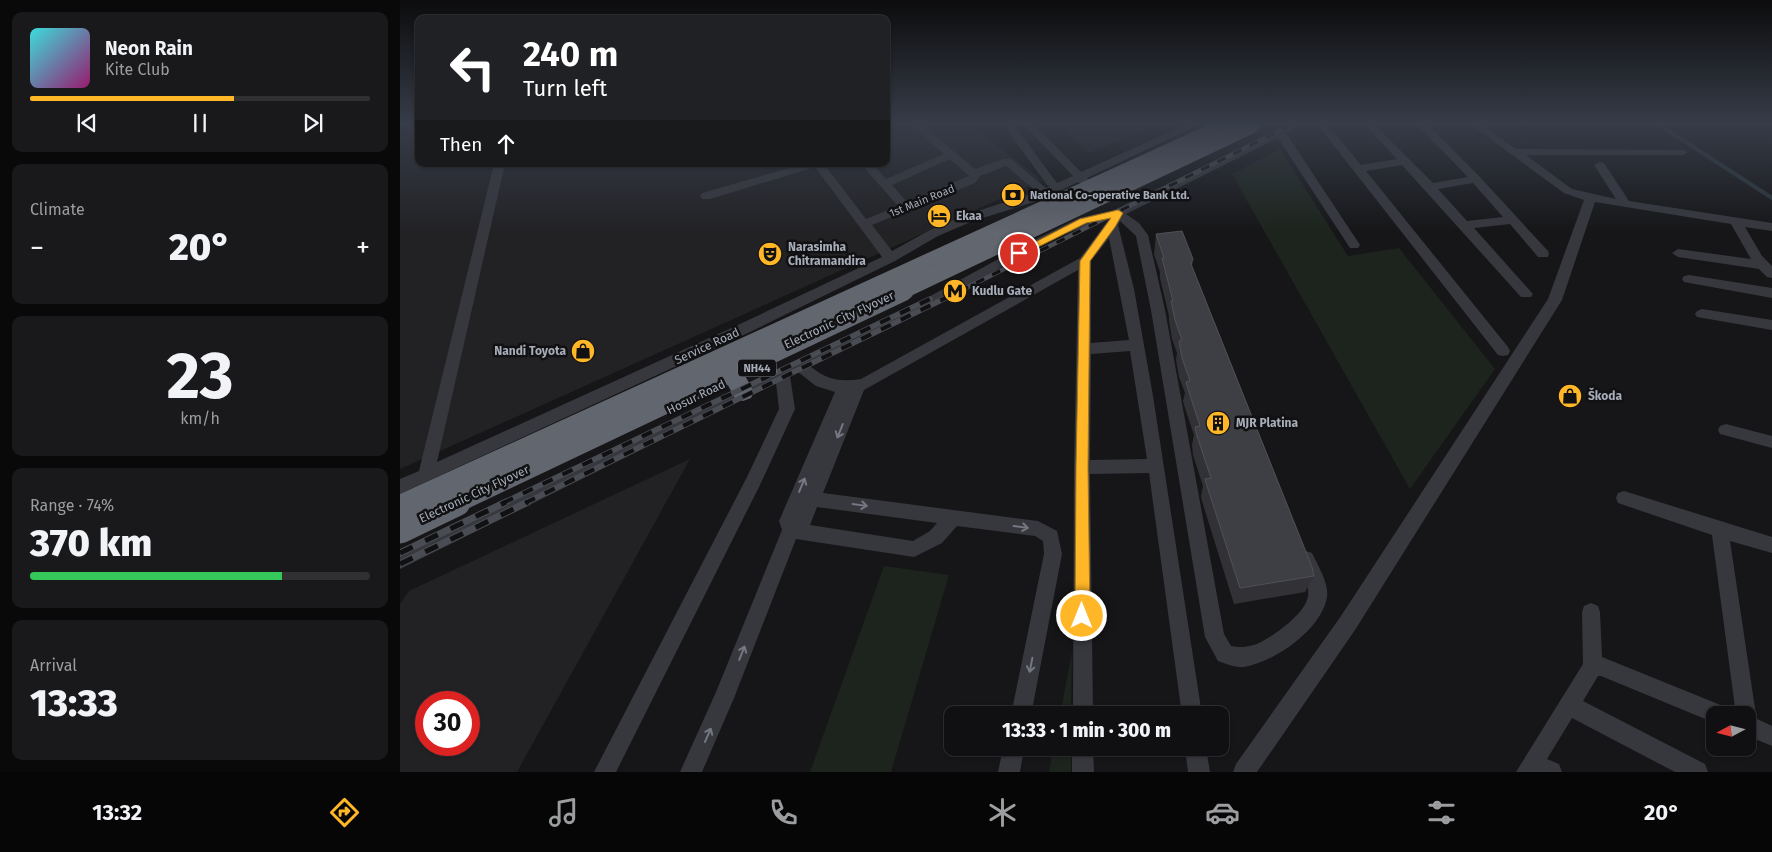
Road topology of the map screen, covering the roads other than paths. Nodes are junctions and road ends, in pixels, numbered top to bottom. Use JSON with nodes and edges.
{"nodes":[{"id":1,"x":942,"y":160,"type":"edge"},
{"id":2,"x":956,"y":160,"type":"edge"},
{"id":3,"x":1035,"y":160,"type":"edge"},
{"id":4,"x":1060,"y":160,"type":"edge"},
{"id":5,"x":1062,"y":160,"type":"edge"},
{"id":6,"x":1072,"y":160,"type":"edge"},
{"id":7,"x":1145,"y":160,"type":"edge"},
{"id":8,"x":1156,"y":160,"type":"edge"},
{"id":9,"x":1158,"y":160,"type":"edge"},
{"id":10,"x":1176,"y":160,"type":"edge"},
{"id":11,"x":1178,"y":160,"type":"edge"},
{"id":12,"x":1220,"y":160,"type":"edge"},
{"id":13,"x":1298,"y":160,"type":"edge"},
{"id":14,"x":1351,"y":160,"type":"edge"},
{"id":15,"x":1458,"y":160,"type":"edge"},
{"id":16,"x":1526,"y":160,"type":"edge"},
{"id":17,"x":1404,"y":161,"type":"joint"},
{"id":18,"x":1600,"y":165,"type":"dead end"},
{"id":19,"x":498,"y":167,"type":"edge"},
{"id":20,"x":804,"y":167,"type":"edge"},
{"id":21,"x":820,"y":167,"type":"edge"},
{"id":22,"x":869,"y":167,"type":"edge"},
{"id":23,"x":1358,"y":169,"type":"junction"},
{"id":24,"x":974,"y":174,"type":"junction"},
{"id":25,"x":1476,"y":178,"type":"junction"},
{"id":26,"x":1052,"y":183,"type":"junction"},
{"id":27,"x":885,"y":184,"type":"junction"},
{"id":28,"x":1430,"y":187,"type":"junction"},
{"id":29,"x":1041,"y":190,"type":"junction"},
{"id":30,"x":1100,"y":193,"type":"junction"},
{"id":31,"x":706,"y":196,"type":"dead end"},
{"id":32,"x":1591,"y":198,"type":"junction"},
{"id":33,"x":1014,"y":203,"type":"junction"},
{"id":34,"x":1625,"y":204,"type":"junction"},
{"id":35,"x":905,"y":207,"type":"junction"},
{"id":36,"x":1513,"y":220,"type":"junction"},
{"id":37,"x":1736,"y":222,"type":"junction"},
{"id":38,"x":864,"y":224,"type":"junction"},
{"id":39,"x":1464,"y":226,"type":"junction"},
{"id":40,"x":1772,"y":227,"type":"edge"},
{"id":41,"x":1354,"y":245,"type":"dead end"},
{"id":42,"x":1678,"y":253,"type":"dead end"},
{"id":43,"x":1543,"y":254,"type":"dead end"},
{"id":44,"x":890,"y":258,"type":"junction"},
{"id":45,"x":1085,"y":261,"type":"junction"},
{"id":46,"x":1768,"y":270,"type":"edge"},
{"id":47,"x":1689,"y":279,"type":"dead end"},
{"id":48,"x":1772,"y":293,"type":"edge"},
{"id":49,"x":1526,"y":294,"type":"dead end"},
{"id":50,"x":1702,"y":314,"type":"dead end"},
{"id":51,"x":1772,"y":325,"type":"edge"},
{"id":52,"x":1136,"y":345,"type":"junction"},
{"id":53,"x":1084,"y":348,"type":"junction"},
{"id":54,"x":1502,"y":351,"type":"dead end"},
{"id":55,"x":799,"y":365,"type":"junction"},
{"id":56,"x":782,"y":373,"type":"junction"},
{"id":57,"x":739,"y":385,"type":"junction"},
{"id":58,"x":851,"y":387,"type":"junction"},
{"id":59,"x":1726,"y":430,"type":"dead end"},
{"id":60,"x":1772,"y":442,"type":"edge"},
{"id":61,"x":1156,"y":466,"type":"junction"},
{"id":62,"x":1082,"y":467,"type":"junction"},
{"id":63,"x":426,"y":476,"type":"junction"},
{"id":64,"x":400,"y":487,"type":"edge"},
{"id":65,"x":1624,"y":498,"type":"dead end"},
{"id":66,"x":812,"y":499,"type":"junction"},
{"id":67,"x":400,"y":506,"type":"edge"},
{"id":68,"x":400,"y":515,"type":"edge"},
{"id":69,"x":953,"y":518,"type":"junction"},
{"id":70,"x":400,"y":530,"type":"edge"},
{"id":71,"x":791,"y":530,"type":"junction"},
{"id":72,"x":1720,"y":530,"type":"junction"},
{"id":73,"x":400,"y":541,"type":"edge"},
{"id":74,"x":1772,"y":545,"type":"edge"},
{"id":75,"x":1301,"y":547,"type":"edge"},
{"id":76,"x":400,"y":561,"type":"edge"},
{"id":77,"x":1591,"y":612,"type":"dead end"},
{"id":78,"x":1593,"y":666,"type":"junction"},
{"id":79,"x":1568,"y":705,"type":"junction"},
{"id":80,"x":1023,"y":706,"type":"edge"},
{"id":81,"x":1083,"y":706,"type":"edge"},
{"id":82,"x":1191,"y":706,"type":"edge"},
{"id":83,"x":1745,"y":706,"type":"edge"},
{"id":84,"x":1706,"y":709,"type":"edge"},
{"id":85,"x":1756,"y":729,"type":"edge"},
{"id":86,"x":1772,"y":736,"type":"edge"},
{"id":87,"x":1012,"y":756,"type":"edge"},
{"id":88,"x":1083,"y":756,"type":"edge"},
{"id":89,"x":1197,"y":756,"type":"edge"},
{"id":90,"x":1537,"y":769,"type":"edge"},
{"id":91,"x":605,"y":772,"type":"edge"},
{"id":92,"x":691,"y":772,"type":"edge"},
{"id":93,"x":1009,"y":772,"type":"edge"},
{"id":94,"x":1083,"y":772,"type":"edge"},
{"id":95,"x":1199,"y":772,"type":"edge"},
{"id":96,"x":1244,"y":772,"type":"edge"},
{"id":97,"x":1697,"y":772,"type":"edge"}],
"edges":[{"from":1,"to":27,"type":"street"},
{"from":2,"to":24,"type":"street"},
{"from":3,"to":26,"type":"street"},
{"from":4,"to":26,"type":"street"},
{"from":5,"to":30,"type":"street"},
{"from":6,"to":30,"type":"street"},
{"from":7,"to":30,"type":"street"},
{"from":8,"to":68,"type":"highway","name":"Electronic City Flyover"},
{"from":9,"to":30,"type":"highway","name":"Hosur Road","number":"NH44"},
{"from":10,"to":70,"type":"highway","name":"Electronic City Flyover","bridge":true},
{"from":11,"to":30,"type":"highway","name":"Hosur Road","number":"NH44"},
{"from":12,"to":30,"type":"street"},
{"from":13,"to":41,"type":"street"},
{"from":14,"to":23,"type":"street"},
{"from":15,"to":25,"type":"street"},
{"from":16,"to":32,"type":"street"},
{"from":17,"to":23,"type":"street"},
{"from":17,"to":28,"type":"street"},
{"from":18,"to":34,"type":"street"},
{"from":19,"to":63,"type":"street"},
{"from":20,"to":31,"type":"street"},
{"from":21,"to":38,"type":"street"},
{"from":22,"to":27,"type":"street"},
{"from":23,"to":54,"type":"street"},
{"from":24,"to":29,"type":"street","name":"1st Main Road"},
{"from":24,"to":35,"type":"street","name":"1st Main Road"},
{"from":25,"to":28,"type":"street"},
{"from":25,"to":36,"type":"street"},
{"from":26,"to":29,"type":"street"},
{"from":27,"to":35,"type":"street"},
{"from":28,"to":39,"type":"street"},
{"from":29,"to":33,"type":"street"},
{"from":30,"to":33,"type":"street"},
{"from":30,"to":45,"type":"street"},
{"from":30,"to":52,"type":"street"},
{"from":30,"to":55,"type":"street","name":"Hosur Road"},
{"from":30,"to":57,"type":"highway","name":"Hosur Road","number":"NH44"},
{"from":30,"to":67,"type":"highway","name":"Hosur Road","number":"NH44"},
{"from":30,"to":75,"type":"street"},
{"from":32,"to":34,"type":"street"},
{"from":32,"to":96,"type":"street"},
{"from":33,"to":44,"type":"street","name":"Service Road"},
{"from":34,"to":37,"type":"street"},
{"from":35,"to":38,"type":"street","name":"1st Main Road"},
{"from":36,"to":39,"type":"street"},
{"from":36,"to":43,"type":"street"},
{"from":37,"to":40,"type":"street"},
{"from":37,"to":46,"type":"street"},
{"from":38,"to":44,"type":"street"},
{"from":39,"to":49,"type":"street"},
{"from":42,"to":46,"type":"street"},
{"from":44,"to":63,"type":"street","name":"Service Road"},
{"from":45,"to":53,"type":"street"},
{"from":45,"to":58,"type":"street"},
{"from":47,"to":48,"type":"street"},
{"from":50,"to":51,"type":"street"},
{"from":52,"to":53,"type":"street"},
{"from":52,"to":61,"type":"street"},
{"from":53,"to":62,"type":"street"},
{"from":55,"to":56,"type":"street","name":"Hosur Road"},
{"from":55,"to":58,"type":"street"},
{"from":56,"to":57,"type":"street","name":"Hosur Road"},
{"from":56,"to":91,"type":"street"},
{"from":57,"to":73,"type":"highway","name":"Hosur Road","number":"NH44"},
{"from":57,"to":76,"type":"street","name":"Hosur Road"},
{"from":58,"to":66,"type":"street","one_way":true},
{"from":71,"to":58,"type":"street","one_way":true},
{"from":59,"to":60,"type":"street"},
{"from":61,"to":62,"type":"street"},
{"from":61,"to":82,"type":"street"},
{"from":62,"to":81,"type":"street"},
{"from":63,"to":64,"type":"street","name":"Service Road"},
{"from":65,"to":72,"type":"street"},
{"from":66,"to":69,"type":"street","one_way":true},
{"from":66,"to":71,"type":"street"},
{"from":69,"to":71,"type":"street"},
{"from":69,"to":80,"type":"street","one_way":true},
{"from":92,"to":71,"type":"street","one_way":true},
{"from":72,"to":74,"type":"street"},
{"from":72,"to":83,"type":"street"},
{"from":77,"to":78,"type":"street"},
{"from":78,"to":79,"type":"street"},
{"from":78,"to":84,"type":"street"},
{"from":79,"to":90,"type":"street"},
{"from":79,"to":97,"type":"street"},
{"from":85,"to":86,"type":"street"},
{"from":87,"to":93,"type":"street"},
{"from":88,"to":94,"type":"street"},
{"from":89,"to":95,"type":"street"}]}
